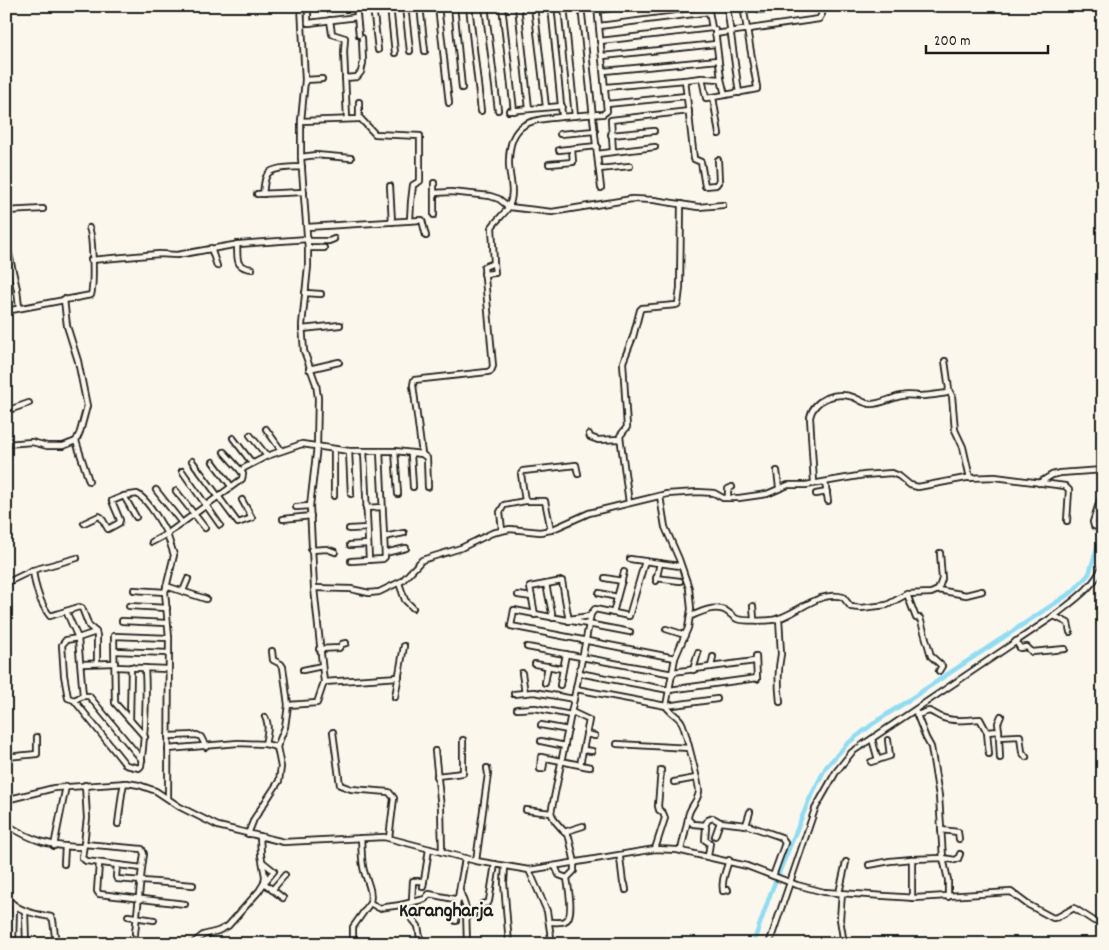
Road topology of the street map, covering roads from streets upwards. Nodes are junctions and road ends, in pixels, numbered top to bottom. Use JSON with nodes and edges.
{"nodes":[{"id":1,"x":301,"y":6,"type":"edge"},
{"id":2,"x":310,"y":6,"type":"edge"},
{"id":3,"x":356,"y":6,"type":"edge"},
{"id":4,"x":373,"y":6,"type":"edge"},
{"id":5,"x":390,"y":6,"type":"edge"},
{"id":6,"x":405,"y":6,"type":"edge"},
{"id":7,"x":420,"y":6,"type":"edge"},
{"id":8,"x":438,"y":6,"type":"edge"},
{"id":9,"x":454,"y":6,"type":"edge"},
{"id":10,"x":469,"y":6,"type":"edge"},
{"id":11,"x":485,"y":6,"type":"edge"},
{"id":12,"x":502,"y":6,"type":"edge"},
{"id":13,"x":518,"y":6,"type":"edge"},
{"id":14,"x":534,"y":6,"type":"edge"},
{"id":15,"x":550,"y":6,"type":"edge"},
{"id":16,"x":564,"y":6,"type":"edge"},
{"id":17,"x":581,"y":6,"type":"edge"},
{"id":18,"x":625,"y":6,"type":"edge"},
{"id":19,"x":708,"y":6,"type":"edge"},
{"id":20,"x":726,"y":6,"type":"edge"},
{"id":21,"x":743,"y":6,"type":"edge"},
{"id":22,"x":759,"y":6,"type":"edge"},
{"id":23,"x":804,"y":6,"type":"edge"},
{"id":24,"x":818,"y":6,"type":"edge"},
{"id":25,"x":775,"y":7,"type":"edge"},
{"id":26,"x":597,"y":8,"type":"edge"},
{"id":27,"x":709,"y":12,"type":"junction"},
{"id":28,"x":357,"y":17,"type":"junction"},
{"id":29,"x":330,"y":20,"type":"junction"},
{"id":30,"x":309,"y":23,"type":"junction"},
{"id":31,"x":302,"y":26,"type":"junction"},
{"id":32,"x":599,"y":26,"type":"junction"},
{"id":33,"x":712,"y":28,"type":"junction"},
{"id":34,"x":747,"y":30,"type":"junction"},
{"id":35,"x":730,"y":32,"type":"junction"},
{"id":36,"x":716,"y":34,"type":"junction"},
{"id":37,"x":600,"y":41,"type":"junction"},
{"id":38,"x":716,"y":44,"type":"junction"},
{"id":39,"x":378,"y":50,"type":"dead end"},
{"id":40,"x":410,"y":51,"type":"dead end"},
{"id":41,"x":426,"y":51,"type":"dead end"},
{"id":42,"x":395,"y":54,"type":"dead end"},
{"id":43,"x":603,"y":56,"type":"junction"},
{"id":44,"x":718,"y":60,"type":"junction"},
{"id":45,"x":604,"y":71,"type":"junction"},
{"id":46,"x":345,"y":78,"type":"junction"},
{"id":47,"x":702,"y":78,"type":"junction"},
{"id":48,"x":322,"y":79,"type":"dead end"},
{"id":49,"x":720,"y":79,"type":"junction"},
{"id":50,"x":305,"y":80,"type":"junction"},
{"id":51,"x":685,"y":80,"type":"junction"},
{"id":52,"x":606,"y":87,"type":"junction"},
{"id":53,"x":462,"y":88,"type":"dead end"},
{"id":54,"x":739,"y":93,"type":"junction"},
{"id":55,"x":725,"y":95,"type":"junction"},
{"id":56,"x":686,"y":96,"type":"junction"},
{"id":57,"x":714,"y":97,"type":"junction"},
{"id":58,"x":359,"y":102,"type":"dead end"},
{"id":59,"x":448,"y":104,"type":"dead end"},
{"id":60,"x":607,"y":104,"type":"junction"},
{"id":61,"x":562,"y":106,"type":"junction"},
{"id":62,"x":546,"y":107,"type":"junction"},
{"id":63,"x":530,"y":109,"type":"junction"},
{"id":64,"x":498,"y":110,"type":"dead end"},
{"id":65,"x":481,"y":111,"type":"dead end"},
{"id":66,"x":689,"y":111,"type":"junction"},
{"id":67,"x":594,"y":114,"type":"junction"},
{"id":68,"x":562,"y":115,"type":"dead end"},
{"id":69,"x":575,"y":116,"type":"junction"},
{"id":70,"x":360,"y":118,"type":"junction"},
{"id":71,"x":346,"y":119,"type":"junction"},
{"id":72,"x":301,"y":120,"type":"junction"},
{"id":73,"x":595,"y":131,"type":"junction"},
{"id":74,"x":654,"y":131,"type":"dead end"},
{"id":75,"x":560,"y":134,"type":"dead end"},
{"id":76,"x":719,"y":134,"type":"dead end"},
{"id":77,"x":611,"y":136,"type":"junction"},
{"id":78,"x":597,"y":146,"type":"junction"},
{"id":79,"x":655,"y":146,"type":"dead end"},
{"id":80,"x":572,"y":149,"type":"junction"},
{"id":81,"x":559,"y":150,"type":"dead end"},
{"id":82,"x":613,"y":152,"type":"junction"},
{"id":83,"x":597,"y":154,"type":"junction"},
{"id":84,"x":301,"y":157,"type":"junction"},
{"id":85,"x":351,"y":158,"type":"dead end"},
{"id":86,"x":718,"y":160,"type":"dead end"},
{"id":87,"x":549,"y":164,"type":"dead end"},
{"id":88,"x":630,"y":166,"type":"dead end"},
{"id":89,"x":302,"y":167,"type":"junction"},
{"id":90,"x":599,"y":169,"type":"junction"},
{"id":91,"x":434,"y":182,"type":"dead end"},
{"id":92,"x":390,"y":186,"type":"dead end"},
{"id":93,"x":601,"y":188,"type":"dead end"},
{"id":94,"x":304,"y":192,"type":"junction"},
{"id":95,"x":257,"y":194,"type":"dead end"},
{"id":96,"x":263,"y":194,"type":"junction"},
{"id":97,"x":434,"y":194,"type":"junction"},
{"id":98,"x":681,"y":204,"type":"junction"},
{"id":99,"x":723,"y":205,"type":"dead end"},
{"id":100,"x":509,"y":207,"type":"junction"},
{"id":101,"x":43,"y":209,"type":"dead end"},
{"id":102,"x":6,"y":211,"type":"edge"},
{"id":103,"x":434,"y":216,"type":"dead end"},
{"id":104,"x":410,"y":220,"type":"junction"},
{"id":105,"x":392,"y":222,"type":"junction"},
{"id":106,"x":307,"y":227,"type":"junction"},
{"id":107,"x":89,"y":228,"type":"dead end"},
{"id":108,"x":426,"y":236,"type":"dead end"},
{"id":109,"x":334,"y":239,"type":"dead end"},
{"id":110,"x":308,"y":240,"type":"junction"},
{"id":111,"x":6,"y":241,"type":"edge"},
{"id":112,"x":237,"y":244,"type":"junction"},
{"id":113,"x":211,"y":248,"type":"junction"},
{"id":114,"x":308,"y":248,"type":"junction"},
{"id":115,"x":324,"y":248,"type":"dead end"},
{"id":116,"x":91,"y":260,"type":"junction"},
{"id":117,"x":494,"y":264,"type":"junction"},
{"id":118,"x":217,"y":266,"type":"dead end"},
{"id":119,"x":252,"y":269,"type":"dead end"},
{"id":120,"x":484,"y":274,"type":"junction"},
{"id":121,"x":305,"y":293,"type":"junction"},
{"id":122,"x":320,"y":294,"type":"dead end"},
{"id":123,"x":64,"y":299,"type":"junction"},
{"id":124,"x":19,"y":308,"type":"junction"},
{"id":125,"x":6,"y":311,"type":"edge"},
{"id":126,"x":340,"y":325,"type":"dead end"},
{"id":127,"x":302,"y":330,"type":"junction"},
{"id":128,"x":945,"y":361,"type":"dead end"},
{"id":129,"x":339,"y":362,"type":"dead end"},
{"id":130,"x":309,"y":369,"type":"junction"},
{"id":131,"x":948,"y":390,"type":"junction"},
{"id":132,"x":29,"y":403,"type":"dead end"},
{"id":133,"x":6,"y":411,"type":"edge"},
{"id":134,"x":266,"y":429,"type":"dead end"},
{"id":135,"x":589,"y":434,"type":"dead end"},
{"id":136,"x":250,"y":435,"type":"dead end"},
{"id":137,"x":233,"y":438,"type":"dead end"},
{"id":138,"x":620,"y":440,"type":"junction"},
{"id":139,"x":76,"y":441,"type":"junction"},
{"id":140,"x":6,"y":444,"type":"edge"},
{"id":141,"x":317,"y":446,"type":"junction"},
{"id":142,"x":334,"y":449,"type":"junction"},
{"id":143,"x":281,"y":450,"type":"junction"},
{"id":144,"x":350,"y":451,"type":"junction"},
{"id":145,"x":380,"y":451,"type":"junction"},
{"id":146,"x":395,"y":451,"type":"junction"},
{"id":147,"x":224,"y":452,"type":"dead end"},
{"id":148,"x":364,"y":452,"type":"junction"},
{"id":149,"x":411,"y":454,"type":"junction"},
{"id":150,"x":422,"y":454,"type":"junction"},
{"id":151,"x":267,"y":456,"type":"junction"},
{"id":152,"x":192,"y":461,"type":"dead end"},
{"id":153,"x":213,"y":462,"type":"dead end"},
{"id":154,"x":252,"y":463,"type":"junction"},
{"id":155,"x":1103,"y":470,"type":"edge"},
{"id":156,"x":182,"y":471,"type":"dead end"},
{"id":157,"x":241,"y":471,"type":"junction"},
{"id":158,"x":777,"y":471,"type":"dead end"},
{"id":159,"x":578,"y":474,"type":"dead end"},
{"id":160,"x":970,"y":478,"type":"junction"},
{"id":161,"x":90,"y":481,"type":"dead end"},
{"id":162,"x":825,"y":482,"type":"junction"},
{"id":163,"x":814,"y":483,"type":"junction"},
{"id":164,"x":1039,"y":483,"type":"junction"},
{"id":165,"x":231,"y":486,"type":"junction"},
{"id":166,"x":413,"y":487,"type":"dead end"},
{"id":167,"x":428,"y":487,"type":"dead end"},
{"id":168,"x":732,"y":487,"type":"dead end"},
{"id":169,"x":779,"y":487,"type":"junction"},
{"id":170,"x":156,"y":490,"type":"dead end"},
{"id":171,"x":176,"y":491,"type":"dead end"},
{"id":172,"x":1103,"y":491,"type":"edge"},
{"id":173,"x":827,"y":492,"type":"junction"},
{"id":174,"x":351,"y":494,"type":"dead end"},
{"id":175,"x":398,"y":494,"type":"dead end"},
{"id":176,"x":816,"y":494,"type":"dead end"},
{"id":177,"x":218,"y":495,"type":"junction"},
{"id":178,"x":124,"y":496,"type":"junction"},
{"id":179,"x":334,"y":496,"type":"dead end"},
{"id":180,"x":660,"y":496,"type":"junction"},
{"id":181,"x":728,"y":498,"type":"junction"},
{"id":182,"x":242,"y":500,"type":"dead end"},
{"id":183,"x":525,"y":501,"type":"junction"},
{"id":184,"x":828,"y":501,"type":"dead end"},
{"id":185,"x":629,"y":503,"type":"junction"},
{"id":186,"x":206,"y":504,"type":"junction"},
{"id":187,"x":310,"y":506,"type":"junction"},
{"id":188,"x":382,"y":507,"type":"junction"},
{"id":189,"x":296,"y":508,"type":"dead end"},
{"id":190,"x":366,"y":508,"type":"junction"},
{"id":191,"x":194,"y":514,"type":"junction"},
{"id":192,"x":311,"y":516,"type":"junction"},
{"id":193,"x":136,"y":517,"type":"dead end"},
{"id":194,"x":283,"y":519,"type":"dead end"},
{"id":195,"x":1068,"y":520,"type":"dead end"},
{"id":196,"x":84,"y":523,"type":"dead end"},
{"id":197,"x":182,"y":523,"type":"junction"},
{"id":198,"x":220,"y":525,"type":"dead end"},
{"id":199,"x":205,"y":528,"type":"dead end"},
{"id":200,"x":367,"y":528,"type":"junction"},
{"id":201,"x":1103,"y":528,"type":"edge"},
{"id":202,"x":350,"y":529,"type":"dead end"},
{"id":203,"x":502,"y":530,"type":"junction"},
{"id":204,"x":551,"y":530,"type":"junction"},
{"id":205,"x":404,"y":533,"type":"dead end"},
{"id":206,"x":167,"y":534,"type":"junction"},
{"id":207,"x":384,"y":537,"type":"junction"},
{"id":208,"x":152,"y":542,"type":"dead end"},
{"id":209,"x":368,"y":544,"type":"junction"},
{"id":210,"x":350,"y":545,"type":"dead end"},
{"id":211,"x":406,"y":548,"type":"dead end"},
{"id":212,"x":311,"y":550,"type":"junction"},
{"id":213,"x":335,"y":552,"type":"dead end"},
{"id":214,"x":385,"y":553,"type":"junction"},
{"id":215,"x":940,"y":553,"type":"dead end"},
{"id":216,"x":77,"y":558,"type":"dead end"},
{"id":217,"x":630,"y":558,"type":"dead end"},
{"id":218,"x":369,"y":560,"type":"junction"},
{"id":219,"x":351,"y":561,"type":"dead end"},
{"id":220,"x":645,"y":561,"type":"junction"},
{"id":221,"x":660,"y":563,"type":"junction"},
{"id":222,"x":1103,"y":565,"type":"edge"},
{"id":223,"x":680,"y":566,"type":"dead end"},
{"id":224,"x":33,"y":570,"type":"junction"},
{"id":225,"x":624,"y":572,"type":"dead end"},
{"id":226,"x":605,"y":578,"type":"dead end"},
{"id":227,"x":188,"y":580,"type":"dead end"},
{"id":228,"x":622,"y":581,"type":"junction"},
{"id":229,"x":680,"y":581,"type":"dead end"},
{"id":230,"x":6,"y":583,"type":"edge"},
{"id":231,"x":399,"y":583,"type":"junction"},
{"id":232,"x":546,"y":584,"type":"junction"},
{"id":233,"x":166,"y":586,"type":"junction"},
{"id":234,"x":530,"y":587,"type":"junction"},
{"id":235,"x":314,"y":588,"type":"junction"},
{"id":236,"x":134,"y":590,"type":"dead end"},
{"id":237,"x":938,"y":590,"type":"junction"},
{"id":238,"x":183,"y":591,"type":"junction"},
{"id":239,"x":982,"y":591,"type":"dead end"},
{"id":240,"x":165,"y":592,"type":"junction"},
{"id":241,"x":599,"y":593,"type":"dead end"},
{"id":242,"x":518,"y":594,"type":"dead end"},
{"id":243,"x":906,"y":594,"type":"junction"},
{"id":244,"x":525,"y":596,"type":"junction"},
{"id":245,"x":532,"y":597,"type":"junction"},
{"id":246,"x":617,"y":597,"type":"junction"},
{"id":247,"x":206,"y":599,"type":"dead end"},
{"id":248,"x":129,"y":606,"type":"dead end"},
{"id":249,"x":753,"y":606,"type":"dead end"},
{"id":250,"x":167,"y":608,"type":"junction"},
{"id":251,"x":414,"y":608,"type":"dead end"},
{"id":252,"x":66,"y":611,"type":"junction"},
{"id":253,"x":613,"y":613,"type":"junction"},
{"id":254,"x":535,"y":614,"type":"junction"},
{"id":255,"x":590,"y":616,"type":"junction"},
{"id":256,"x":691,"y":616,"type":"junction"},
{"id":257,"x":1054,"y":616,"type":"junction"},
{"id":258,"x":553,"y":618,"type":"junction"},
{"id":259,"x":778,"y":618,"type":"junction"},
{"id":260,"x":754,"y":619,"type":"junction"},
{"id":261,"x":569,"y":620,"type":"junction"},
{"id":262,"x":122,"y":621,"type":"dead end"},
{"id":263,"x":167,"y":623,"type":"junction"},
{"id":264,"x":588,"y":624,"type":"junction"},
{"id":265,"x":666,"y":629,"type":"dead end"},
{"id":266,"x":96,"y":632,"type":"junction"},
{"id":267,"x":630,"y":632,"type":"dead end"},
{"id":268,"x":1070,"y":632,"type":"dead end"},
{"id":269,"x":685,"y":635,"type":"junction"},
{"id":270,"x":78,"y":638,"type":"junction"},
{"id":271,"x":169,"y":638,"type":"junction"},
{"id":272,"x":585,"y":641,"type":"junction"},
{"id":273,"x":1016,"y":641,"type":"junction"},
{"id":274,"x":346,"y":642,"type":"dead end"},
{"id":275,"x":404,"y":646,"type":"dead end"},
{"id":276,"x":527,"y":647,"type":"dead end"},
{"id":277,"x":320,"y":649,"type":"junction"},
{"id":278,"x":1065,"y":649,"type":"dead end"},
{"id":279,"x":115,"y":651,"type":"junction"},
{"id":280,"x":272,"y":651,"type":"dead end"},
{"id":281,"x":169,"y":653,"type":"junction"},
{"id":282,"x":566,"y":654,"type":"junction"},
{"id":283,"x":698,"y":654,"type":"dead end"},
{"id":284,"x":582,"y":657,"type":"junction"},
{"id":285,"x":714,"y":657,"type":"dead end"},
{"id":286,"x":675,"y":658,"type":"junction"},
{"id":287,"x":97,"y":663,"type":"junction"},
{"id":288,"x":81,"y":664,"type":"junction"},
{"id":289,"x":535,"y":664,"type":"dead end"},
{"id":290,"x":115,"y":665,"type":"junction"},
{"id":291,"x":322,"y":666,"type":"junction"},
{"id":292,"x":548,"y":666,"type":"junction"},
{"id":293,"x":131,"y":667,"type":"junction"},
{"id":294,"x":711,"y":667,"type":"junction"},
{"id":295,"x":146,"y":668,"type":"junction"},
{"id":296,"x":168,"y":669,"type":"junction"},
{"id":297,"x":563,"y":669,"type":"junction"},
{"id":298,"x":303,"y":670,"type":"dead end"},
{"id":299,"x":693,"y":670,"type":"junction"},
{"id":300,"x":939,"y":670,"type":"dead end"},
{"id":301,"x":580,"y":673,"type":"junction"},
{"id":302,"x":673,"y":673,"type":"junction"},
{"id":303,"x":522,"y":674,"type":"dead end"},
{"id":304,"x":399,"y":677,"type":"junction"},
{"id":305,"x":324,"y":682,"type":"junction"},
{"id":306,"x":545,"y":683,"type":"dead end"},
{"id":307,"x":560,"y":685,"type":"dead end"},
{"id":308,"x":576,"y":689,"type":"junction"},
{"id":309,"x":670,"y":690,"type":"junction"},
{"id":310,"x":526,"y":693,"type":"junction"},
{"id":311,"x":514,"y":694,"type":"dead end"},
{"id":312,"x":83,"y":696,"type":"junction"},
{"id":313,"x":395,"y":697,"type":"dead end"},
{"id":314,"x":574,"y":699,"type":"junction"},
{"id":315,"x":717,"y":699,"type":"dead end"},
{"id":316,"x":74,"y":700,"type":"junction"},
{"id":317,"x":780,"y":702,"type":"dead end"},
{"id":318,"x":288,"y":705,"type":"junction"},
{"id":319,"x":666,"y":706,"type":"junction"},
{"id":320,"x":517,"y":709,"type":"dead end"},
{"id":321,"x":916,"y":712,"type":"junction"},
{"id":322,"x":572,"y":713,"type":"junction"},
{"id":323,"x":1001,"y":716,"type":"dead end"},
{"id":324,"x":265,"y":717,"type":"dead end"},
{"id":325,"x":130,"y":720,"type":"junction"},
{"id":326,"x":541,"y":725,"type":"dead end"},
{"id":327,"x":568,"y":730,"type":"junction"},
{"id":328,"x":333,"y":732,"type":"dead end"},
{"id":329,"x":987,"y":732,"type":"junction"},
{"id":330,"x":586,"y":734,"type":"junction"},
{"id":331,"x":999,"y":734,"type":"junction"},
{"id":332,"x":168,"y":736,"type":"junction"},
{"id":333,"x":595,"y":736,"type":"dead end"},
{"id":334,"x":37,"y":737,"type":"dead end"},
{"id":335,"x":145,"y":737,"type":"junction"},
{"id":336,"x":872,"y":739,"type":"junction"},
{"id":337,"x":463,"y":740,"type":"dead end"},
{"id":338,"x":888,"y":740,"type":"dead end"},
{"id":339,"x":541,"y":741,"type":"dead end"},
{"id":340,"x":265,"y":744,"type":"junction"},
{"id":341,"x":617,"y":744,"type":"dead end"},
{"id":342,"x":565,"y":746,"type":"junction"},
{"id":343,"x":206,"y":747,"type":"junction"},
{"id":344,"x":277,"y":747,"type":"junction"},
{"id":345,"x":689,"y":748,"type":"junction"},
{"id":346,"x":168,"y":749,"type":"junction"},
{"id":347,"x":583,"y":750,"type":"junction"},
{"id":348,"x":435,"y":751,"type":"dead end"},
{"id":349,"x":592,"y":751,"type":"dead end"},
{"id":350,"x":988,"y":754,"type":"dead end"},
{"id":351,"x":6,"y":757,"type":"edge"},
{"id":352,"x":1026,"y":757,"type":"dead end"},
{"id":353,"x":545,"y":758,"type":"dead end"},
{"id":354,"x":1000,"y":758,"type":"dead end"},
{"id":355,"x":142,"y":760,"type":"junction"},
{"id":356,"x":878,"y":760,"type":"junction"},
{"id":357,"x":562,"y":762,"type":"junction"},
{"id":358,"x":871,"y":762,"type":"dead end"},
{"id":359,"x":580,"y":765,"type":"junction"},
{"id":360,"x":590,"y":767,"type":"dead end"},
{"id":361,"x":487,"y":768,"type":"dead end"},
{"id":362,"x":661,"y":770,"type":"dead end"},
{"id":363,"x":437,"y":776,"type":"junction"},
{"id":364,"x":696,"y":778,"type":"junction"},
{"id":365,"x":674,"y":782,"type":"dead end"},
{"id":366,"x":124,"y":783,"type":"junction"},
{"id":367,"x":85,"y":785,"type":"junction"},
{"id":368,"x":66,"y":786,"type":"junction"},
{"id":369,"x":168,"y":798,"type":"junction"},
{"id":370,"x":6,"y":800,"type":"edge"},
{"id":371,"x":526,"y":810,"type":"dead end"},
{"id":372,"x":750,"y":812,"type":"dead end"},
{"id":373,"x":551,"y":814,"type":"junction"},
{"id":374,"x":688,"y":819,"type":"junction"},
{"id":375,"x":720,"y":822,"type":"junction"},
{"id":376,"x":6,"y":824,"type":"edge"},
{"id":377,"x":118,"y":824,"type":"dead end"},
{"id":378,"x":746,"y":825,"type":"junction"},
{"id":379,"x":583,"y":826,"type":"dead end"},
{"id":380,"x":704,"y":826,"type":"junction"},
{"id":381,"x":941,"y":830,"type":"junction"},
{"id":382,"x":564,"y":832,"type":"junction"},
{"id":383,"x":248,"y":834,"type":"junction"},
{"id":384,"x":260,"y":836,"type":"junction"},
{"id":385,"x":715,"y":836,"type":"dead end"},
{"id":386,"x":361,"y":838,"type":"junction"},
{"id":387,"x":389,"y":838,"type":"junction"},
{"id":388,"x":959,"y":839,"type":"dead end"},
{"id":389,"x":54,"y":846,"type":"junction"},
{"id":390,"x":65,"y":846,"type":"junction"},
{"id":391,"x":84,"y":846,"type":"junction"},
{"id":392,"x":429,"y":849,"type":"junction"},
{"id":393,"x":655,"y":849,"type":"junction"},
{"id":394,"x":681,"y":850,"type":"junction"},
{"id":395,"x":442,"y":852,"type":"junction"},
{"id":396,"x":960,"y":854,"type":"dead end"},
{"id":397,"x":618,"y":856,"type":"junction"},
{"id":398,"x":708,"y":856,"type":"junction"},
{"id":399,"x":466,"y":858,"type":"junction"},
{"id":400,"x":942,"y":858,"type":"junction"},
{"id":401,"x":912,"y":859,"type":"junction"},
{"id":402,"x":729,"y":860,"type":"junction"},
{"id":403,"x":476,"y":861,"type":"junction"},
{"id":404,"x":263,"y":862,"type":"junction"},
{"id":405,"x":846,"y":862,"type":"dead end"},
{"id":406,"x":574,"y":863,"type":"junction"},
{"id":407,"x":64,"y":864,"type":"dead end"},
{"id":408,"x":99,"y":864,"type":"junction"},
{"id":409,"x":495,"y":864,"type":"junction"},
{"id":410,"x":869,"y":864,"type":"dead end"},
{"id":411,"x":117,"y":865,"type":"junction"},
{"id":412,"x":505,"y":866,"type":"junction"},
{"id":413,"x":555,"y":866,"type":"junction"},
{"id":414,"x":142,"y":868,"type":"junction"},
{"id":415,"x":529,"y":870,"type":"junction"},
{"id":416,"x":285,"y":875,"type":"dead end"},
{"id":417,"x":774,"y":876,"type":"junction"},
{"id":418,"x":567,"y":878,"type":"junction"},
{"id":419,"x":141,"y":880,"type":"junction"},
{"id":420,"x":789,"y":882,"type":"junction"},
{"id":421,"x":264,"y":883,"type":"junction"},
{"id":422,"x":193,"y":886,"type":"dead end"},
{"id":423,"x":272,"y":890,"type":"junction"},
{"id":424,"x":460,"y":890,"type":"junction"},
{"id":425,"x":626,"y":890,"type":"dead end"},
{"id":426,"x":728,"y":890,"type":"dead end"},
{"id":427,"x":841,"y":893,"type":"junction"},
{"id":428,"x":6,"y":896,"type":"edge"},
{"id":429,"x":948,"y":897,"type":"junction"},
{"id":430,"x":283,"y":898,"type":"dead end"},
{"id":431,"x":912,"y":898,"type":"junction"},
{"id":432,"x":139,"y":899,"type":"junction"},
{"id":433,"x":412,"y":900,"type":"dead end"},
{"id":434,"x":459,"y":900,"type":"junction"},
{"id":435,"x":370,"y":903,"type":"junction"},
{"id":436,"x":185,"y":904,"type":"dead end"},
{"id":437,"x":14,"y":905,"type":"junction"},
{"id":438,"x":401,"y":905,"type":"junction"},
{"id":439,"x":25,"y":911,"type":"junction"},
{"id":440,"x":128,"y":916,"type":"dead end"},
{"id":441,"x":138,"y":918,"type":"junction"},
{"id":442,"x":479,"y":918,"type":"dead end"},
{"id":443,"x":154,"y":920,"type":"dead end"},
{"id":444,"x":456,"y":921,"type":"dead end"},
{"id":445,"x":549,"y":922,"type":"junction"},
{"id":446,"x":1103,"y":923,"type":"edge"},
{"id":447,"x":135,"y":933,"type":"dead end"},
{"id":448,"x":13,"y":944,"type":"edge"},
{"id":449,"x":26,"y":944,"type":"edge"},
{"id":450,"x":56,"y":944,"type":"edge"},
{"id":451,"x":192,"y":944,"type":"edge"},
{"id":452,"x":353,"y":944,"type":"edge"},
{"id":453,"x":421,"y":944,"type":"edge"},
{"id":454,"x":467,"y":944,"type":"edge"},
{"id":455,"x":509,"y":944,"type":"edge"},
{"id":456,"x":552,"y":944,"type":"edge"},
{"id":457,"x":769,"y":944,"type":"edge"},
{"id":458,"x":844,"y":944,"type":"edge"}],
"edges":[{"from":1,"to":31,"type":"street"},
{"from":2,"to":30,"type":"street"},
{"from":3,"to":28,"type":"street"},
{"from":4,"to":39,"type":"street"},
{"from":5,"to":42,"type":"street"},
{"from":6,"to":40,"type":"street"},
{"from":7,"to":41,"type":"street"},
{"from":8,"to":59,"type":"street"},
{"from":9,"to":53,"type":"street"},
{"from":10,"to":65,"type":"street"},
{"from":11,"to":64,"type":"street"},
{"from":12,"to":63,"type":"street"},
{"from":13,"to":63,"type":"street"},
{"from":14,"to":62,"type":"street"},
{"from":15,"to":61,"type":"street"},
{"from":16,"to":69,"type":"street"},
{"from":17,"to":67,"type":"street"},
{"from":18,"to":26,"type":"street"},
{"from":19,"to":27,"type":"street"},
{"from":20,"to":35,"type":"street"},
{"from":21,"to":34,"type":"street"},
{"from":22,"to":25,"type":"street"},
{"from":23,"to":25,"type":"street"},
{"from":24,"to":34,"type":"street"},
{"from":26,"to":32,"type":"street"},
{"from":27,"to":32,"type":"street"},
{"from":27,"to":33,"type":"street"},
{"from":28,"to":29,"type":"street"},
{"from":28,"to":46,"type":"street"},
{"from":29,"to":30,"type":"street"},
{"from":29,"to":46,"type":"street"},
{"from":30,"to":31,"type":"street"},
{"from":31,"to":50,"type":"street"},
{"from":32,"to":37,"type":"street"},
{"from":33,"to":36,"type":"street"},
{"from":33,"to":37,"type":"street"},
{"from":34,"to":35,"type":"street"},
{"from":34,"to":54,"type":"street"},
{"from":35,"to":36,"type":"street"},
{"from":35,"to":54,"type":"street"},
{"from":36,"to":38,"type":"street"},
{"from":37,"to":43,"type":"street"},
{"from":38,"to":43,"type":"street"},
{"from":38,"to":44,"type":"street"},
{"from":43,"to":45,"type":"street"},
{"from":44,"to":45,"type":"street"},
{"from":44,"to":49,"type":"street"},
{"from":45,"to":52,"type":"street"},
{"from":46,"to":71,"type":"street"},
{"from":47,"to":49,"type":"street"},
{"from":47,"to":51,"type":"street"},
{"from":47,"to":57,"type":"street"},
{"from":48,"to":50,"type":"street"},
{"from":49,"to":55,"type":"street"},
{"from":50,"to":72,"type":"street"},
{"from":51,"to":52,"type":"street"},
{"from":51,"to":56,"type":"street"},
{"from":52,"to":60,"type":"street"},
{"from":54,"to":55,"type":"street"},
{"from":55,"to":57,"type":"street"},
{"from":56,"to":60,"type":"street"},
{"from":56,"to":66,"type":"street"},
{"from":57,"to":76,"type":"street"},
{"from":58,"to":70,"type":"street"},
{"from":60,"to":67,"type":"street"},
{"from":61,"to":62,"type":"street"},
{"from":61,"to":68,"type":"street"},
{"from":62,"to":63,"type":"street"},
{"from":66,"to":77,"type":"street"},
{"from":66,"to":86,"type":"street"},
{"from":67,"to":69,"type":"street"},
{"from":67,"to":73,"type":"street"},
{"from":69,"to":100,"type":"street"},
{"from":70,"to":71,"type":"street"},
{"from":70,"to":104,"type":"street"},
{"from":71,"to":72,"type":"street"},
{"from":72,"to":84,"type":"street"},
{"from":73,"to":75,"type":"street"},
{"from":73,"to":78,"type":"street"},
{"from":74,"to":77,"type":"street"},
{"from":77,"to":82,"type":"street"},
{"from":78,"to":80,"type":"street"},
{"from":78,"to":83,"type":"street"},
{"from":79,"to":82,"type":"street"},
{"from":80,"to":81,"type":"street"},
{"from":80,"to":87,"type":"street"},
{"from":82,"to":83,"type":"street"},
{"from":83,"to":90,"type":"street"},
{"from":84,"to":85,"type":"street"},
{"from":84,"to":89,"type":"street"},
{"from":88,"to":90,"type":"street"},
{"from":89,"to":94,"type":"street"},
{"from":89,"to":96,"type":"street"},
{"from":90,"to":93,"type":"street"},
{"from":91,"to":97,"type":"street"},
{"from":92,"to":105,"type":"street"},
{"from":94,"to":96,"type":"street"},
{"from":94,"to":106,"type":"street"},
{"from":95,"to":96,"type":"street"},
{"from":97,"to":100,"type":"street"},
{"from":97,"to":103,"type":"street"},
{"from":98,"to":99,"type":"street"},
{"from":98,"to":100,"type":"street"},
{"from":98,"to":138,"type":"street"},
{"from":100,"to":117,"type":"street"},
{"from":101,"to":102,"type":"street"},
{"from":104,"to":105,"type":"street"},
{"from":104,"to":108,"type":"street"},
{"from":105,"to":106,"type":"street"},
{"from":106,"to":110,"type":"street"},
{"from":107,"to":116,"type":"street"},
{"from":109,"to":110,"type":"street"},
{"from":110,"to":112,"type":"street"},
{"from":110,"to":114,"type":"street"},
{"from":111,"to":124,"type":"street"},
{"from":112,"to":113,"type":"street"},
{"from":112,"to":119,"type":"street"},
{"from":113,"to":116,"type":"street"},
{"from":113,"to":118,"type":"street"},
{"from":114,"to":115,"type":"street"},
{"from":114,"to":121,"type":"street"},
{"from":116,"to":123,"type":"street"},
{"from":117,"to":120,"type":"street"},
{"from":117,"to":120,"type":"street"},
{"from":120,"to":150,"type":"street"},
{"from":121,"to":122,"type":"street"},
{"from":121,"to":127,"type":"street"},
{"from":123,"to":124,"type":"street"},
{"from":123,"to":139,"type":"street"},
{"from":124,"to":125,"type":"street"},
{"from":126,"to":127,"type":"street"},
{"from":127,"to":130,"type":"street"},
{"from":128,"to":131,"type":"street"},
{"from":129,"to":130,"type":"street"},
{"from":130,"to":141,"type":"street"},
{"from":131,"to":160,"type":"street"},
{"from":131,"to":163,"type":"street"},
{"from":132,"to":133,"type":"street"},
{"from":134,"to":143,"type":"street"},
{"from":135,"to":138,"type":"street"},
{"from":136,"to":151,"type":"street"},
{"from":137,"to":154,"type":"street"},
{"from":138,"to":185,"type":"street"},
{"from":139,"to":140,"type":"street"},
{"from":139,"to":161,"type":"street"},
{"from":141,"to":142,"type":"street"},
{"from":141,"to":143,"type":"street"},
{"from":141,"to":187,"type":"street"},
{"from":142,"to":144,"type":"street"},
{"from":142,"to":179,"type":"street"},
{"from":143,"to":151,"type":"street"},
{"from":144,"to":148,"type":"street"},
{"from":144,"to":174,"type":"street"},
{"from":145,"to":146,"type":"street"},
{"from":145,"to":148,"type":"street"},
{"from":145,"to":188,"type":"street"},
{"from":146,"to":149,"type":"street"},
{"from":146,"to":175,"type":"street"},
{"from":147,"to":157,"type":"street"},
{"from":148,"to":190,"type":"street"},
{"from":149,"to":150,"type":"street"},
{"from":149,"to":166,"type":"street"},
{"from":150,"to":167,"type":"street"},
{"from":151,"to":154,"type":"street"},
{"from":152,"to":177,"type":"street"},
{"from":153,"to":165,"type":"street"},
{"from":154,"to":157,"type":"street"},
{"from":155,"to":164,"type":"street"},
{"from":156,"to":186,"type":"street"},
{"from":157,"to":165,"type":"street"},
{"from":158,"to":169,"type":"street"},
{"from":159,"to":183,"type":"street"},
{"from":160,"to":162,"type":"street"},
{"from":160,"to":164,"type":"street"},
{"from":162,"to":163,"type":"street"},
{"from":162,"to":173,"type":"street"},
{"from":163,"to":169,"type":"street"},
{"from":164,"to":195,"type":"street"},
{"from":165,"to":177,"type":"street"},
{"from":168,"to":181,"type":"street"},
{"from":169,"to":181,"type":"street"},
{"from":170,"to":197,"type":"street"},
{"from":171,"to":191,"type":"street"},
{"from":172,"to":201,"type":"street"},
{"from":173,"to":176,"type":"street"},
{"from":173,"to":184,"type":"street"},
{"from":177,"to":182,"type":"street"},
{"from":177,"to":186,"type":"street"},
{"from":178,"to":193,"type":"street"},
{"from":178,"to":196,"type":"street"},
{"from":178,"to":206,"type":"street"},
{"from":180,"to":181,"type":"street"},
{"from":180,"to":185,"type":"street"},
{"from":180,"to":256,"type":"street"},
{"from":183,"to":203,"type":"street"},
{"from":183,"to":204,"type":"street"},
{"from":185,"to":204,"type":"street"},
{"from":186,"to":191,"type":"street"},
{"from":186,"to":198,"type":"street"},
{"from":187,"to":189,"type":"street"},
{"from":187,"to":192,"type":"street"},
{"from":188,"to":190,"type":"street"},
{"from":188,"to":207,"type":"street"},
{"from":190,"to":200,"type":"street"},
{"from":191,"to":197,"type":"street"},
{"from":191,"to":199,"type":"street"},
{"from":192,"to":194,"type":"street"},
{"from":192,"to":212,"type":"street"},
{"from":197,"to":206,"type":"street"},
{"from":200,"to":202,"type":"street"},
{"from":200,"to":209,"type":"street"},
{"from":203,"to":204,"type":"street"},
{"from":203,"to":231,"type":"street"},
{"from":205,"to":207,"type":"street"},
{"from":206,"to":208,"type":"street"},
{"from":206,"to":233,"type":"street"},
{"from":207,"to":214,"type":"street"},
{"from":209,"to":210,"type":"street"},
{"from":209,"to":218,"type":"street"},
{"from":211,"to":214,"type":"street"},
{"from":212,"to":213,"type":"street"},
{"from":212,"to":235,"type":"street"},
{"from":214,"to":218,"type":"street"},
{"from":215,"to":237,"type":"street"},
{"from":216,"to":224,"type":"street"},
{"from":217,"to":220,"type":"street"},
{"from":218,"to":219,"type":"street"},
{"from":220,"to":221,"type":"street"},
{"from":220,"to":253,"type":"street"},
{"from":221,"to":223,"type":"street"},
{"from":221,"to":229,"type":"street"},
{"from":222,"to":257,"type":"street"},
{"from":224,"to":230,"type":"street"},
{"from":224,"to":252,"type":"street"},
{"from":225,"to":228,"type":"street"},
{"from":226,"to":228,"type":"street"},
{"from":227,"to":238,"type":"street"},
{"from":228,"to":246,"type":"street"},
{"from":231,"to":235,"type":"street"},
{"from":231,"to":251,"type":"street"},
{"from":232,"to":234,"type":"street"},
{"from":232,"to":258,"type":"street"},
{"from":232,"to":261,"type":"street"},
{"from":233,"to":238,"type":"street"},
{"from":233,"to":240,"type":"street"},
{"from":234,"to":244,"type":"street"},
{"from":234,"to":245,"type":"street"},
{"from":235,"to":277,"type":"street"},
{"from":236,"to":240,"type":"street"},
{"from":237,"to":239,"type":"street"},
{"from":237,"to":243,"type":"street"},
{"from":238,"to":247,"type":"street"},
{"from":240,"to":250,"type":"street"},
{"from":241,"to":246,"type":"street"},
{"from":242,"to":244,"type":"street"},
{"from":243,"to":259,"type":"street"},
{"from":243,"to":300,"type":"street"},
{"from":244,"to":245,"type":"street"},
{"from":245,"to":254,"type":"street"},
{"from":246,"to":253,"type":"street"},
{"from":248,"to":250,"type":"street"},
{"from":249,"to":260,"type":"street"},
{"from":250,"to":263,"type":"street"},
{"from":252,"to":266,"type":"street"},
{"from":252,"to":270,"type":"street"},
{"from":253,"to":255,"type":"street"},
{"from":254,"to":258,"type":"street"},
{"from":254,"to":272,"type":"street"},
{"from":255,"to":261,"type":"street"},
{"from":255,"to":264,"type":"street"},
{"from":256,"to":260,"type":"street"},
{"from":256,"to":269,"type":"street"},
{"from":257,"to":268,"type":"street"},
{"from":257,"to":273,"type":"street"},
{"from":258,"to":261,"type":"street"},
{"from":259,"to":260,"type":"street"},
{"from":259,"to":317,"type":"street"},
{"from":261,"to":264,"type":"street"},
{"from":262,"to":263,"type":"street"},
{"from":263,"to":271,"type":"street"},
{"from":264,"to":267,"type":"street"},
{"from":264,"to":272,"type":"street"},
{"from":265,"to":269,"type":"street"},
{"from":266,"to":270,"type":"street"},
{"from":266,"to":287,"type":"street"},
{"from":269,"to":286,"type":"street"},
{"from":270,"to":288,"type":"street"},
{"from":270,"to":316,"type":"street"},
{"from":271,"to":279,"type":"street"},
{"from":271,"to":281,"type":"street"},
{"from":272,"to":284,"type":"street"},
{"from":272,"to":286,"type":"street"},
{"from":273,"to":278,"type":"street"},
{"from":273,"to":321,"type":"street"},
{"from":274,"to":277,"type":"street"},
{"from":275,"to":304,"type":"street"},
{"from":276,"to":282,"type":"street"},
{"from":277,"to":291,"type":"street"},
{"from":279,"to":281,"type":"street"},
{"from":279,"to":290,"type":"street"},
{"from":280,"to":318,"type":"street"},
{"from":281,"to":296,"type":"street"},
{"from":282,"to":284,"type":"street"},
{"from":282,"to":297,"type":"street"},
{"from":283,"to":299,"type":"street"},
{"from":284,"to":301,"type":"street"},
{"from":284,"to":302,"type":"street"},
{"from":285,"to":294,"type":"street"},
{"from":286,"to":302,"type":"street"},
{"from":287,"to":288,"type":"street"},
{"from":287,"to":290,"type":"street"},
{"from":288,"to":312,"type":"street"},
{"from":289,"to":292,"type":"street"},
{"from":290,"to":293,"type":"street"},
{"from":290,"to":325,"type":"street"},
{"from":291,"to":298,"type":"street"},
{"from":291,"to":305,"type":"street"},
{"from":292,"to":297,"type":"street"},
{"from":292,"to":306,"type":"street"},
{"from":293,"to":295,"type":"street"},
{"from":293,"to":325,"type":"street"},
{"from":294,"to":299,"type":"street"},
{"from":294,"to":309,"type":"street"},
{"from":295,"to":296,"type":"street"},
{"from":295,"to":335,"type":"street"},
{"from":296,"to":332,"type":"street"},
{"from":297,"to":307,"type":"street"},
{"from":299,"to":302,"type":"street"},
{"from":301,"to":308,"type":"street"},
{"from":301,"to":309,"type":"street"},
{"from":302,"to":309,"type":"street"},
{"from":303,"to":310,"type":"street"},
{"from":304,"to":305,"type":"street"},
{"from":304,"to":313,"type":"street"},
{"from":305,"to":318,"type":"street"},
{"from":308,"to":314,"type":"street"},
{"from":308,"to":319,"type":"street"},
{"from":309,"to":319,"type":"street"},
{"from":310,"to":311,"type":"street"},
{"from":310,"to":314,"type":"street"},
{"from":312,"to":316,"type":"street"},
{"from":312,"to":355,"type":"street"},
{"from":314,"to":322,"type":"street"},
{"from":315,"to":319,"type":"street"},
{"from":316,"to":355,"type":"street"},
{"from":318,"to":344,"type":"street"},
{"from":319,"to":345,"type":"street"},
{"from":320,"to":322,"type":"street"},
{"from":321,"to":329,"type":"street"},
{"from":321,"to":336,"type":"street"},
{"from":321,"to":381,"type":"street"},
{"from":322,"to":327,"type":"street"},
{"from":322,"to":330,"type":"street"},
{"from":323,"to":331,"type":"street"},
{"from":324,"to":340,"type":"street"},
{"from":325,"to":335,"type":"street"},
{"from":326,"to":327,"type":"street"},
{"from":327,"to":342,"type":"street"},
{"from":328,"to":387,"type":"street"},
{"from":329,"to":331,"type":"street"},
{"from":329,"to":350,"type":"street"},
{"from":330,"to":333,"type":"street"},
{"from":330,"to":347,"type":"street"},
{"from":331,"to":352,"type":"street"},
{"from":331,"to":354,"type":"street"},
{"from":332,"to":343,"type":"street"},
{"from":332,"to":346,"type":"street"},
{"from":334,"to":351,"type":"street"},
{"from":335,"to":355,"type":"street"},
{"from":336,"to":356,"type":"street"},
{"from":336,"to":420,"type":"street"},
{"from":337,"to":363,"type":"street"},
{"from":338,"to":356,"type":"street"},
{"from":339,"to":342,"type":"street"},
{"from":340,"to":343,"type":"street"},
{"from":340,"to":344,"type":"street"},
{"from":341,"to":345,"type":"street"},
{"from":342,"to":357,"type":"street"},
{"from":343,"to":346,"type":"street"},
{"from":344,"to":383,"type":"street"},
{"from":345,"to":364,"type":"street"},
{"from":346,"to":369,"type":"street"},
{"from":347,"to":349,"type":"street"},
{"from":347,"to":359,"type":"street"},
{"from":348,"to":363,"type":"street"},
{"from":353,"to":357,"type":"street"},
{"from":356,"to":358,"type":"street"},
{"from":357,"to":359,"type":"street"},
{"from":357,"to":373,"type":"street"},
{"from":359,"to":360,"type":"street"},
{"from":361,"to":403,"type":"street"},
{"from":362,"to":393,"type":"street"},
{"from":363,"to":395,"type":"street"},
{"from":364,"to":365,"type":"street"},
{"from":364,"to":374,"type":"street"},
{"from":366,"to":367,"type":"street"},
{"from":366,"to":369,"type":"street"},
{"from":366,"to":377,"type":"street"},
{"from":367,"to":368,"type":"street"},
{"from":367,"to":391,"type":"street"},
{"from":368,"to":370,"type":"street"},
{"from":368,"to":389,"type":"street"},
{"from":369,"to":383,"type":"street"},
{"from":371,"to":373,"type":"street"},
{"from":372,"to":378,"type":"street"},
{"from":373,"to":382,"type":"street"},
{"from":374,"to":380,"type":"street"},
{"from":374,"to":394,"type":"street"},
{"from":375,"to":378,"type":"street"},
{"from":375,"to":380,"type":"street"},
{"from":375,"to":385,"type":"street"},
{"from":376,"to":389,"type":"street"},
{"from":378,"to":417,"type":"street"},
{"from":379,"to":382,"type":"street"},
{"from":380,"to":398,"type":"street"},
{"from":381,"to":388,"type":"street"},
{"from":381,"to":400,"type":"street"},
{"from":382,"to":406,"type":"street"},
{"from":383,"to":384,"type":"street"},
{"from":384,"to":386,"type":"street"},
{"from":384,"to":404,"type":"street"},
{"from":386,"to":387,"type":"street"},
{"from":386,"to":435,"type":"street"},
{"from":387,"to":392,"type":"street"},
{"from":389,"to":390,"type":"street"},
{"from":390,"to":391,"type":"street"},
{"from":390,"to":407,"type":"street"},
{"from":391,"to":408,"type":"street"},
{"from":391,"to":414,"type":"street"},
{"from":392,"to":395,"type":"street"},
{"from":392,"to":433,"type":"street"},
{"from":393,"to":394,"type":"street"},
{"from":393,"to":397,"type":"street"},
{"from":394,"to":398,"type":"street"},
{"from":395,"to":399,"type":"street"},
{"from":396,"to":400,"type":"street"},
{"from":397,"to":406,"type":"street"},
{"from":397,"to":425,"type":"street"},
{"from":398,"to":402,"type":"street"},
{"from":399,"to":403,"type":"street"},
{"from":399,"to":424,"type":"street"},
{"from":400,"to":401,"type":"street"},
{"from":400,"to":429,"type":"street"},
{"from":401,"to":410,"type":"street"},
{"from":401,"to":431,"type":"street"},
{"from":402,"to":417,"type":"street"},
{"from":402,"to":426,"type":"street"},
{"from":403,"to":409,"type":"street"},
{"from":404,"to":421,"type":"street"},
{"from":404,"to":421,"type":"street"},
{"from":405,"to":427,"type":"street"},
{"from":406,"to":413,"type":"street"},
{"from":406,"to":418,"type":"street"},
{"from":408,"to":411,"type":"street"},
{"from":408,"to":432,"type":"street"},
{"from":409,"to":412,"type":"street"},
{"from":409,"to":442,"type":"street"},
{"from":411,"to":414,"type":"street"},
{"from":411,"to":419,"type":"street"},
{"from":412,"to":415,"type":"street"},
{"from":412,"to":455,"type":"street"},
{"from":413,"to":415,"type":"street"},
{"from":413,"to":418,"type":"street"},
{"from":414,"to":419,"type":"street"},
{"from":415,"to":445,"type":"street"},
{"from":416,"to":423,"type":"street"},
{"from":417,"to":420,"type":"street"},
{"from":418,"to":445,"type":"street"},
{"from":419,"to":422,"type":"street"},
{"from":419,"to":432,"type":"street"},
{"from":420,"to":427,"type":"street"},
{"from":420,"to":457,"type":"street"},
{"from":421,"to":423,"type":"street"},
{"from":421,"to":451,"type":"street"},
{"from":423,"to":430,"type":"street"},
{"from":424,"to":434,"type":"street"},
{"from":424,"to":454,"type":"street"},
{"from":427,"to":431,"type":"street"},
{"from":427,"to":458,"type":"street"},
{"from":428,"to":437,"type":"street"},
{"from":429,"to":431,"type":"street"},
{"from":429,"to":446,"type":"street"},
{"from":432,"to":436,"type":"street"},
{"from":432,"to":441,"type":"street"},
{"from":434,"to":438,"type":"street"},
{"from":434,"to":444,"type":"street"},
{"from":435,"to":438,"type":"street"},
{"from":435,"to":452,"type":"street"},
{"from":437,"to":439,"type":"street"},
{"from":437,"to":448,"type":"street"},
{"from":438,"to":453,"type":"street"},
{"from":439,"to":449,"type":"street"},
{"from":439,"to":450,"type":"street"},
{"from":440,"to":441,"type":"street"},
{"from":441,"to":443,"type":"street"},
{"from":441,"to":447,"type":"street"},
{"from":445,"to":456,"type":"street"}]}
